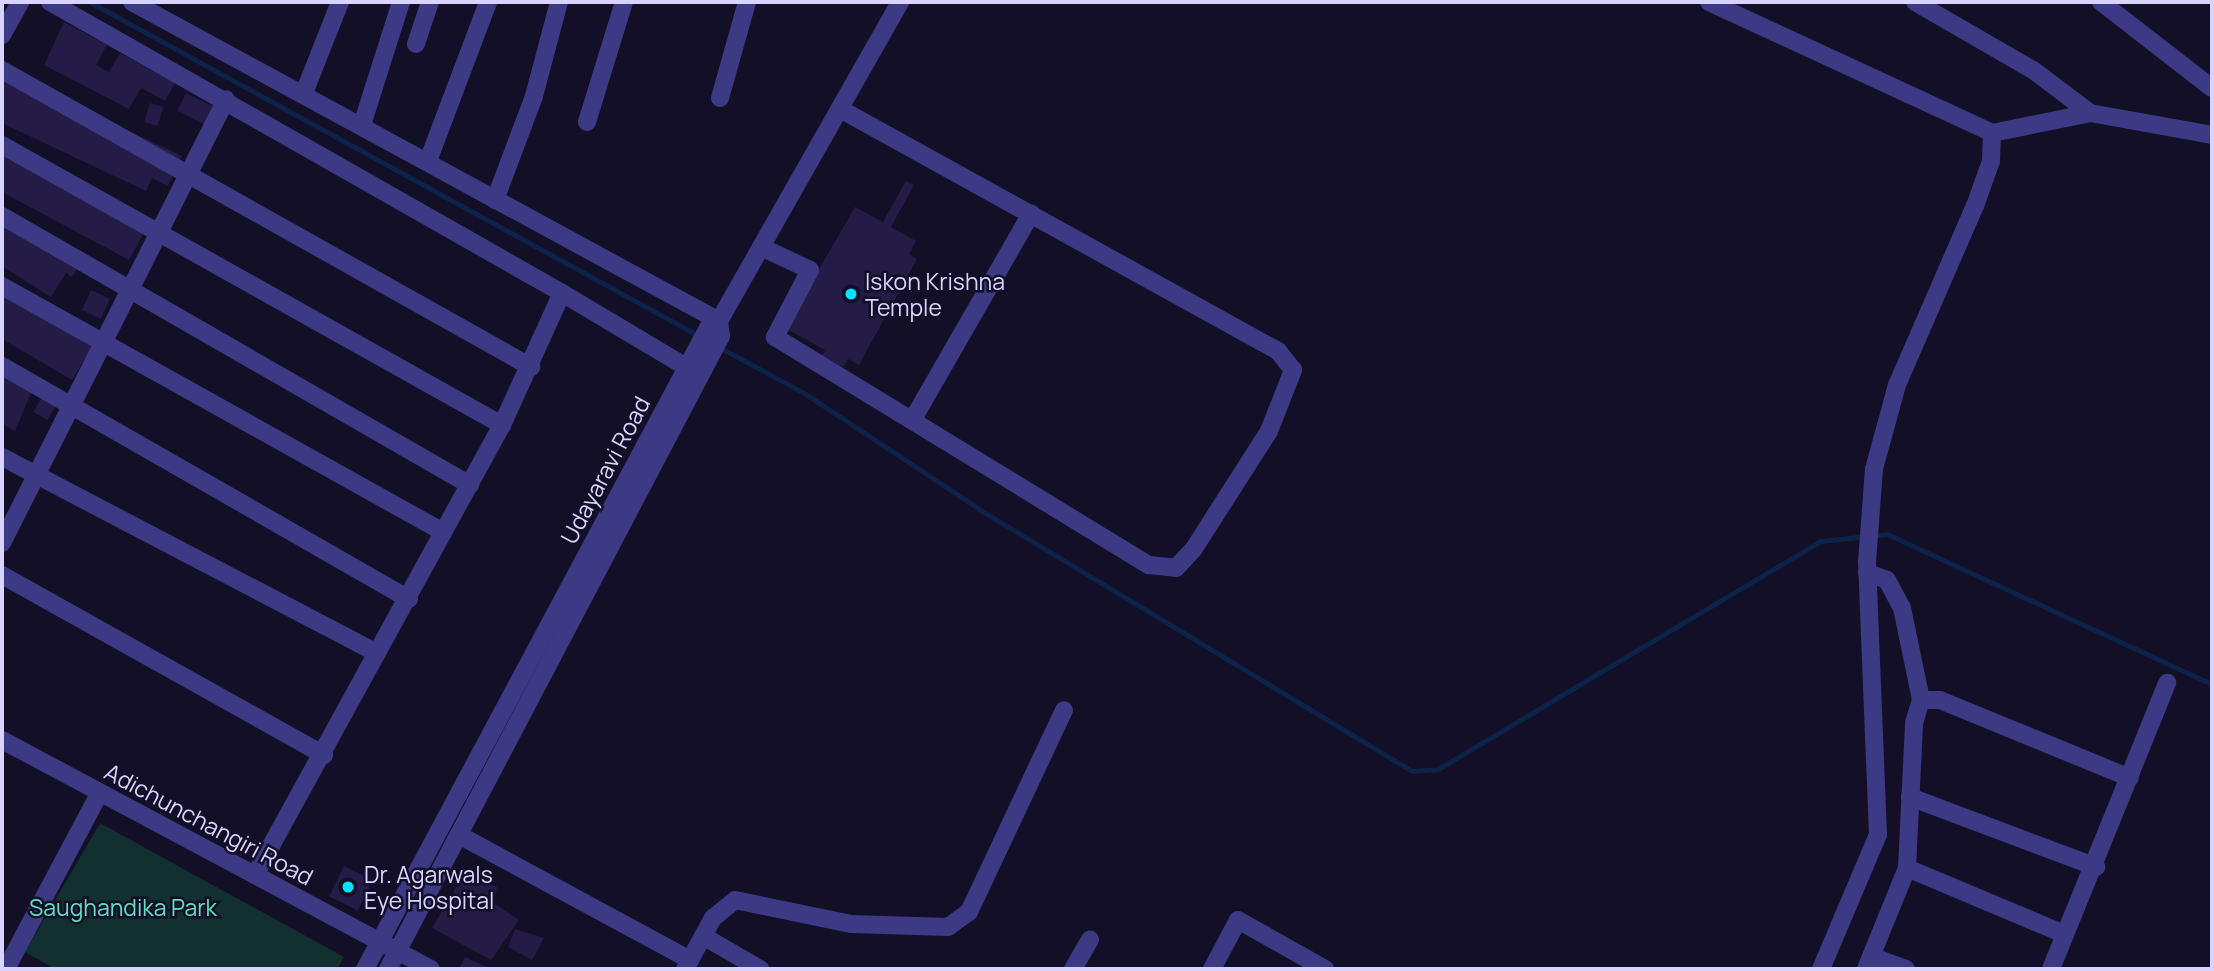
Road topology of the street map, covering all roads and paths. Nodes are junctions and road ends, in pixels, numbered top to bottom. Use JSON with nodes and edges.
{"nodes":[{"id":1,"x":20,"y":2,"type":"edge"},
{"id":2,"x":50,"y":2,"type":"edge"},
{"id":3,"x":132,"y":2,"type":"edge"},
{"id":4,"x":340,"y":2,"type":"edge"},
{"id":5,"x":401,"y":2,"type":"edge"},
{"id":6,"x":430,"y":2,"type":"edge"},
{"id":7,"x":488,"y":2,"type":"edge"},
{"id":8,"x":559,"y":2,"type":"edge"},
{"id":9,"x":624,"y":2,"type":"edge"},
{"id":10,"x":747,"y":2,"type":"edge"},
{"id":11,"x":900,"y":2,"type":"edge"},
{"id":12,"x":1710,"y":2,"type":"edge"},
{"id":13,"x":1914,"y":2,"type":"edge"},
{"id":14,"x":2101,"y":2,"type":"edge"},
{"id":15,"x":2,"y":35,"type":"edge"},
{"id":16,"x":416,"y":44,"type":"dead end"},
{"id":17,"x":2,"y":70,"type":"edge"},
{"id":18,"x":2212,"y":88,"type":"edge"},
{"id":19,"x":304,"y":93,"type":"junction"},
{"id":20,"x":226,"y":99,"type":"junction"},
{"id":21,"x":720,"y":99,"type":"dead end"},
{"id":22,"x":840,"y":109,"type":"junction"},
{"id":23,"x":2091,"y":113,"type":"junction"},
{"id":24,"x":587,"y":122,"type":"dead end"},
{"id":25,"x":362,"y":125,"type":"junction"},
{"id":26,"x":1993,"y":133,"type":"junction"},
{"id":27,"x":2212,"y":135,"type":"edge"},
{"id":28,"x":2,"y":145,"type":"edge"},
{"id":29,"x":428,"y":161,"type":"junction"},
{"id":30,"x":184,"y":176,"type":"junction"},
{"id":31,"x":495,"y":200,"type":"junction"},
{"id":32,"x":1031,"y":214,"type":"junction"},
{"id":33,"x":2,"y":216,"type":"edge"},
{"id":34,"x":158,"y":232,"type":"junction"},
{"id":35,"x":761,"y":247,"type":"junction"},
{"id":36,"x":2,"y":286,"type":"edge"},
{"id":37,"x":128,"y":290,"type":"junction"},
{"id":38,"x":562,"y":293,"type":"junction"},
{"id":39,"x":716,"y":329,"type":"junction"},
{"id":40,"x":100,"y":343,"type":"junction"},
{"id":41,"x":2,"y":366,"type":"edge"},
{"id":42,"x":531,"y":367,"type":"junction"},
{"id":43,"x":694,"y":367,"type":"junction"},
{"id":44,"x":71,"y":404,"type":"junction"},
{"id":45,"x":913,"y":419,"type":"junction"},
{"id":46,"x":502,"y":425,"type":"junction"},
{"id":47,"x":2,"y":457,"type":"edge"},
{"id":48,"x":34,"y":475,"type":"junction"},
{"id":49,"x":470,"y":485,"type":"junction"},
{"id":50,"x":443,"y":532,"type":"junction"},
{"id":51,"x":2,"y":543,"type":"edge"},
{"id":52,"x":1867,"y":567,"type":"junction"},
{"id":53,"x":2,"y":575,"type":"edge"},
{"id":54,"x":409,"y":598,"type":"junction"},
{"id":55,"x":377,"y":653,"type":"junction"},
{"id":56,"x":2167,"y":683,"type":"dead end"},
{"id":57,"x":1921,"y":700,"type":"junction"},
{"id":58,"x":1064,"y":710,"type":"dead end"},
{"id":59,"x":2,"y":740,"type":"edge"},
{"id":60,"x":324,"y":755,"type":"junction"},
{"id":61,"x":2130,"y":778,"type":"junction"},
{"id":62,"x":99,"y":794,"type":"junction"},
{"id":63,"x":1910,"y":797,"type":"junction"},
{"id":64,"x":459,"y":835,"type":"junction"},
{"id":65,"x":2096,"y":867,"type":"junction"},
{"id":66,"x":1906,"y":868,"type":"junction"},
{"id":67,"x":255,"y":875,"type":"junction"},
{"id":68,"x":2064,"y":934,"type":"junction"},
{"id":69,"x":703,"y":936,"type":"junction"},
{"id":70,"x":1090,"y":939,"type":"dead end"},
{"id":71,"x":380,"y":943,"type":"junction"},
{"id":72,"x":398,"y":952,"type":"junction"},
{"id":73,"x":1869,"y":963,"type":"edge"},
{"id":74,"x":10,"y":964,"type":"edge"},
{"id":75,"x":687,"y":965,"type":"edge"},
{"id":76,"x":365,"y":969,"type":"edge"},
{"id":77,"x":388,"y":969,"type":"edge"},
{"id":78,"x":431,"y":969,"type":"edge"},
{"id":79,"x":760,"y":969,"type":"edge"},
{"id":80,"x":1073,"y":969,"type":"edge"},
{"id":81,"x":1212,"y":969,"type":"edge"},
{"id":82,"x":1325,"y":969,"type":"edge"},
{"id":83,"x":1821,"y":969,"type":"edge"},
{"id":84,"x":1906,"y":969,"type":"edge"},
{"id":85,"x":2052,"y":969,"type":"edge"}],
"edges":[{"from":1,"to":15,"type":"street"},
{"from":2,"to":20,"type":"street"},
{"from":3,"to":19,"type":"street"},
{"from":4,"to":19,"type":"street"},
{"from":5,"to":25,"type":"street"},
{"from":6,"to":16,"type":"street"},
{"from":7,"to":29,"type":"street"},
{"from":8,"to":31,"type":"street"},
{"from":9,"to":24,"type":"street"},
{"from":10,"to":21,"type":"street"},
{"from":11,"to":22,"type":"street","name":"Udayaravi Road"},
{"from":12,"to":26,"type":"street"},
{"from":13,"to":23,"type":"street"},
{"from":14,"to":18,"type":"street"},
{"from":17,"to":30,"type":"street"},
{"from":19,"to":25,"type":"street"},
{"from":20,"to":30,"type":"street"},
{"from":20,"to":38,"type":"street"},
{"from":22,"to":32,"type":"street"},
{"from":22,"to":35,"type":"street","name":"Udayaravi Road"},
{"from":23,"to":26,"type":"street"},
{"from":23,"to":27,"type":"street"},
{"from":25,"to":29,"type":"street"},
{"from":26,"to":52,"type":"street"},
{"from":28,"to":34,"type":"street"},
{"from":29,"to":31,"type":"street"},
{"from":30,"to":34,"type":"street"},
{"from":30,"to":42,"type":"street"},
{"from":31,"to":39,"type":"street"},
{"from":32,"to":45,"type":"street"},
{"from":32,"to":45,"type":"street"},
{"from":33,"to":37,"type":"street"},
{"from":34,"to":37,"type":"street"},
{"from":34,"to":46,"type":"street"},
{"from":35,"to":39,"type":"street","name":"Udayaravi Road"},
{"from":35,"to":45,"type":"street"},
{"from":36,"to":40,"type":"street"},
{"from":37,"to":40,"type":"street"},
{"from":37,"to":49,"type":"street"},
{"from":38,"to":42,"type":"street"},
{"from":38,"to":43,"type":"street"},
{"from":39,"to":43,"type":"street","name":"Udayaravi Road"},
{"from":40,"to":44,"type":"street"},
{"from":40,"to":50,"type":"street"},
{"from":41,"to":44,"type":"street"},
{"from":42,"to":46,"type":"street"},
{"from":43,"to":64,"type":"street"},
{"from":43,"to":71,"type":"street","name":"Udayaravi Road"},
{"from":44,"to":48,"type":"street"},
{"from":44,"to":54,"type":"street"},
{"from":46,"to":49,"type":"street"},
{"from":47,"to":48,"type":"street"},
{"from":48,"to":51,"type":"street"},
{"from":48,"to":55,"type":"street"},
{"from":49,"to":50,"type":"street"},
{"from":50,"to":54,"type":"street"},
{"from":52,"to":57,"type":"street"},
{"from":52,"to":83,"type":"street"},
{"from":53,"to":60,"type":"street"},
{"from":54,"to":55,"type":"street"},
{"from":55,"to":60,"type":"street"},
{"from":56,"to":61,"type":"street"},
{"from":57,"to":61,"type":"street"},
{"from":57,"to":63,"type":"street"},
{"from":58,"to":69,"type":"street"},
{"from":59,"to":62,"type":"street","name":"Adichunchangiri Road"},
{"from":60,"to":67,"type":"street"},
{"from":61,"to":65,"type":"street"},
{"from":62,"to":67,"type":"street","name":"Adichunchangiri Road"},
{"from":62,"to":74,"type":"street"},
{"from":63,"to":65,"type":"street"},
{"from":63,"to":66,"type":"street"},
{"from":64,"to":72,"type":"street"},
{"from":64,"to":75,"type":"street"},
{"from":65,"to":68,"type":"street"},
{"from":66,"to":68,"type":"street"},
{"from":66,"to":73,"type":"street"},
{"from":67,"to":71,"type":"street","name":"Adichunchangiri Road"},
{"from":68,"to":85,"type":"street"},
{"from":69,"to":75,"type":"street"},
{"from":69,"to":79,"type":"street"},
{"from":70,"to":80,"type":"street"},
{"from":71,"to":72,"type":"street","name":"Adichunchangiri Road"},
{"from":71,"to":76,"type":"street","name":"Udayaravi Road"},
{"from":72,"to":77,"type":"street"},
{"from":72,"to":78,"type":"street","name":"Adichunchangiri Road"},
{"from":73,"to":84,"type":"street"},
{"from":81,"to":82,"type":"street"}]}
